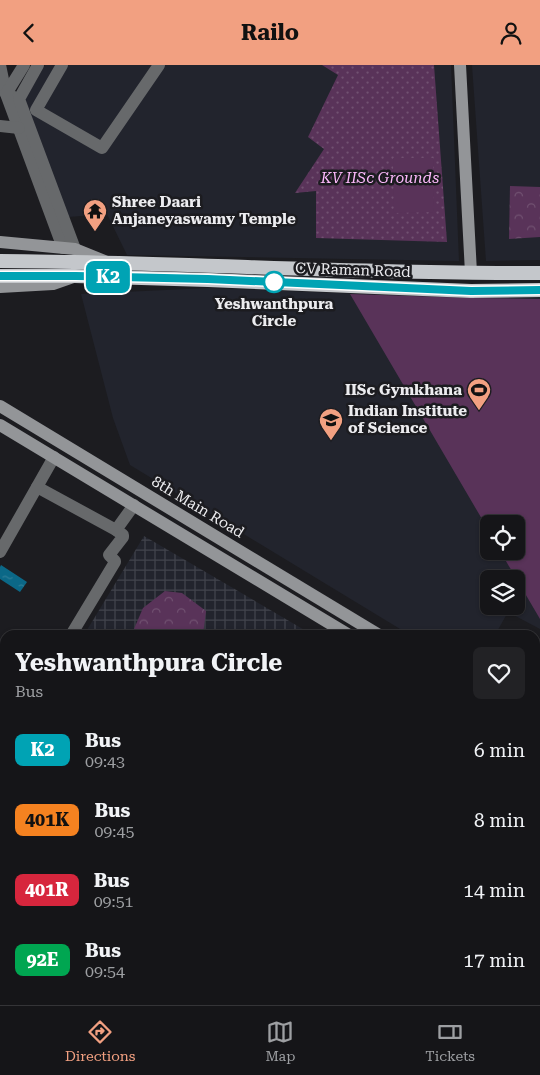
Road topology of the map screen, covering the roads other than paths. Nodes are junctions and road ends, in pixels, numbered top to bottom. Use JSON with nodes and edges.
{"nodes":[{"id":1,"x":0,"y":65,"type":"edge"},
{"id":2,"x":24,"y":65,"type":"edge"},
{"id":3,"x":38,"y":65,"type":"edge"},
{"id":4,"x":62,"y":65,"type":"edge"},
{"id":5,"x":159,"y":65,"type":"edge"},
{"id":6,"x":460,"y":65,"type":"edge"},
{"id":7,"x":12,"y":96,"type":"junction"},
{"id":8,"x":0,"y":126,"type":"edge"},
{"id":9,"x":19,"y":128,"type":"junction"},
{"id":10,"x":0,"y":242,"type":"edge"},
{"id":11,"x":69,"y":249,"type":"junction"},
{"id":12,"x":0,"y":261,"type":"edge"},
{"id":13,"x":109,"y":262,"type":"junction"},
{"id":14,"x":471,"y":273,"type":"junction"},
{"id":15,"x":540,"y":273,"type":"edge"},
{"id":16,"x":0,"y":276,"type":"edge"},
{"id":17,"x":76,"y":276,"type":"junction"},
{"id":18,"x":0,"y":287,"type":"edge"},
{"id":19,"x":540,"y":290,"type":"edge"},
{"id":20,"x":0,"y":406,"type":"edge"},
{"id":21,"x":28,"y":423,"type":"junction"},
{"id":22,"x":0,"y":425,"type":"edge"},
{"id":23,"x":21,"y":437,"type":"junction"},
{"id":24,"x":54,"y":457,"type":"junction"},
{"id":25,"x":37,"y":487,"type":"junction"},
{"id":26,"x":134,"y":505,"type":"junction"},
{"id":27,"x":116,"y":530,"type":"junction"},
{"id":28,"x":0,"y":552,"type":"edge"},
{"id":29,"x":75,"y":630,"type":"edge"},
{"id":30,"x":341,"y":630,"type":"edge"},
{"id":31,"x":371,"y":630,"type":"edge"}],
"edges":[{"from":1,"to":7,"type":"street"},
{"from":2,"to":7,"type":"street"},
{"from":3,"to":7,"type":"street"},
{"from":4,"to":5,"type":"street"},
{"from":6,"to":14,"type":"main road"},
{"from":7,"to":9,"type":"street"},
{"from":7,"to":11,"type":"street"},
{"from":8,"to":9,"type":"street"},
{"from":9,"to":11,"type":"street"},
{"from":10,"to":11,"type":"main road"},
{"from":11,"to":13,"type":"main road"},
{"from":12,"to":13,"type":"highway","name":"CV Raman Road"},
{"from":13,"to":14,"type":"highway","name":"CV Raman Road"},
{"from":14,"to":15,"type":"highway","name":"CV Raman Road"},
{"from":16,"to":17,"type":"highway","name":"CV Raman Road"},
{"from":17,"to":18,"type":"main road"},
{"from":17,"to":19,"type":"highway","name":"CV Raman Road"},
{"from":20,"to":21,"type":"main road","name":"8th Main Road"},
{"from":21,"to":23,"type":"main road"},
{"from":21,"to":31,"type":"main road","name":"8th Main Road"},
{"from":22,"to":23,"type":"main road"},
{"from":23,"to":24,"type":"main road"},
{"from":24,"to":25,"type":"street"},
{"from":24,"to":26,"type":"main road"},
{"from":25,"to":27,"type":"street"},
{"from":25,"to":28,"type":"street"},
{"from":26,"to":27,"type":"street"},
{"from":26,"to":30,"type":"main road"},
{"from":27,"to":29,"type":"street"}]}
